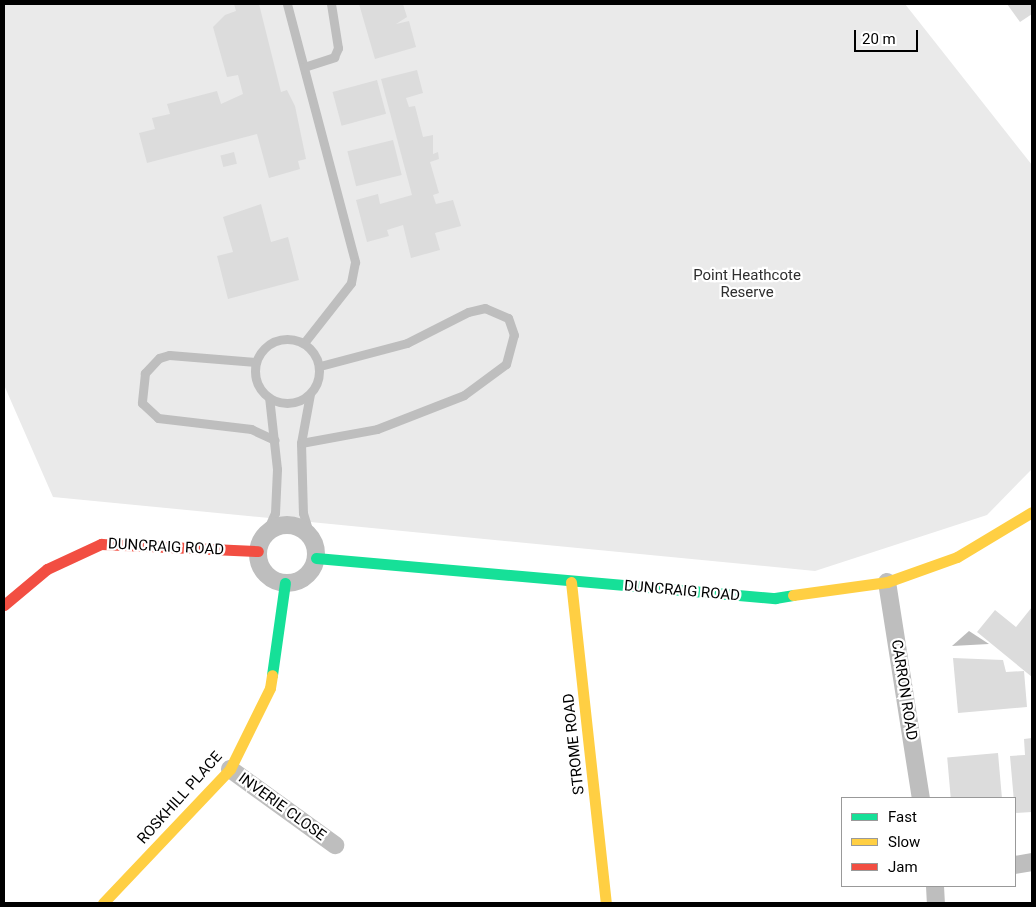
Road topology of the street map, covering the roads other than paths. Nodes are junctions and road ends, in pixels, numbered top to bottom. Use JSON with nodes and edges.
{"nodes":[{"id":1,"x":287,"y":4,"type":"edge"},
{"id":2,"x":331,"y":4,"type":"edge"},
{"id":3,"x":304,"y":67,"type":"junction"},
{"id":4,"x":304,"y":343,"type":"junction"},
{"id":5,"x":256,"y":362,"type":"junction"},
{"id":6,"x":320,"y":366,"type":"junction"},
{"id":7,"x":310,"y":394,"type":"junction"},
{"id":8,"x":269,"y":397,"type":"junction"},
{"id":9,"x":275,"y":440,"type":"junction"},
{"id":10,"x":301,"y":443,"type":"junction"},
{"id":11,"x":1032,"y":512,"type":"edge"},
{"id":12,"x":266,"y":533,"type":"junction"},
{"id":13,"x":310,"y":536,"type":"junction"},
{"id":14,"x":258,"y":552,"type":"junction"},
{"id":15,"x":316,"y":558,"type":"junction"},
{"id":16,"x":571,"y":582,"type":"junction"},
{"id":17,"x":887,"y":582,"type":"junction"},
{"id":18,"x":284,"y":583,"type":"junction"},
{"id":19,"x":4,"y":605,"type":"edge"},
{"id":20,"x":230,"y":769,"type":"junction"},
{"id":21,"x":921,"y":797,"type":"edge"},
{"id":22,"x":335,"y":845,"type":"dead end"},
{"id":23,"x":1032,"y":862,"type":"edge"},
{"id":24,"x":1016,"y":865,"type":"edge"},
{"id":25,"x":935,"y":887,"type":"edge"},
{"id":26,"x":103,"y":903,"type":"edge"},
{"id":27,"x":606,"y":903,"type":"edge"},
{"id":28,"x":936,"y":903,"type":"edge"}],
"edges":[{"from":1,"to":3,"type":"lane"},
{"from":2,"to":3,"type":"lane"},
{"from":3,"to":4,"type":"lane"},
{"from":4,"to":5,"type":"lane"},
{"from":4,"to":6,"type":"lane"},
{"from":5,"to":8,"type":"lane"},
{"from":5,"to":9,"type":"lane"},
{"from":6,"to":7,"type":"lane"},
{"from":6,"to":10,"type":"lane"},
{"from":7,"to":8,"type":"lane"},
{"from":7,"to":10,"type":"lane"},
{"from":8,"to":9,"type":"lane"},
{"from":9,"to":12,"type":"lane"},
{"from":10,"to":13,"type":"lane"},
{"from":11,"to":17,"type":"street","name":"DUNCRAIG ROAD"},
{"from":12,"to":13,"type":"street"},
{"from":12,"to":14,"type":"street"},
{"from":13,"to":15,"type":"street"},
{"from":14,"to":18,"type":"street"},
{"from":14,"to":19,"type":"street","name":"DUNCRAIG ROAD"},
{"from":15,"to":16,"type":"street","name":"DUNCRAIG ROAD"},
{"from":15,"to":18,"type":"street"},
{"from":16,"to":17,"type":"street","name":"DUNCRAIG ROAD"},
{"from":16,"to":27,"type":"street","name":"STROME ROAD"},
{"from":17,"to":21,"type":"street","name":"CARRON ROAD"},
{"from":18,"to":20,"type":"street","name":"ROSKHILL PLACE"},
{"from":20,"to":22,"type":"street","name":"INVERIE CLOSE"},
{"from":20,"to":26,"type":"street","name":"ROSKHILL PLACE"},
{"from":23,"to":24,"type":"street"},
{"from":25,"to":28,"type":"street"}]}
